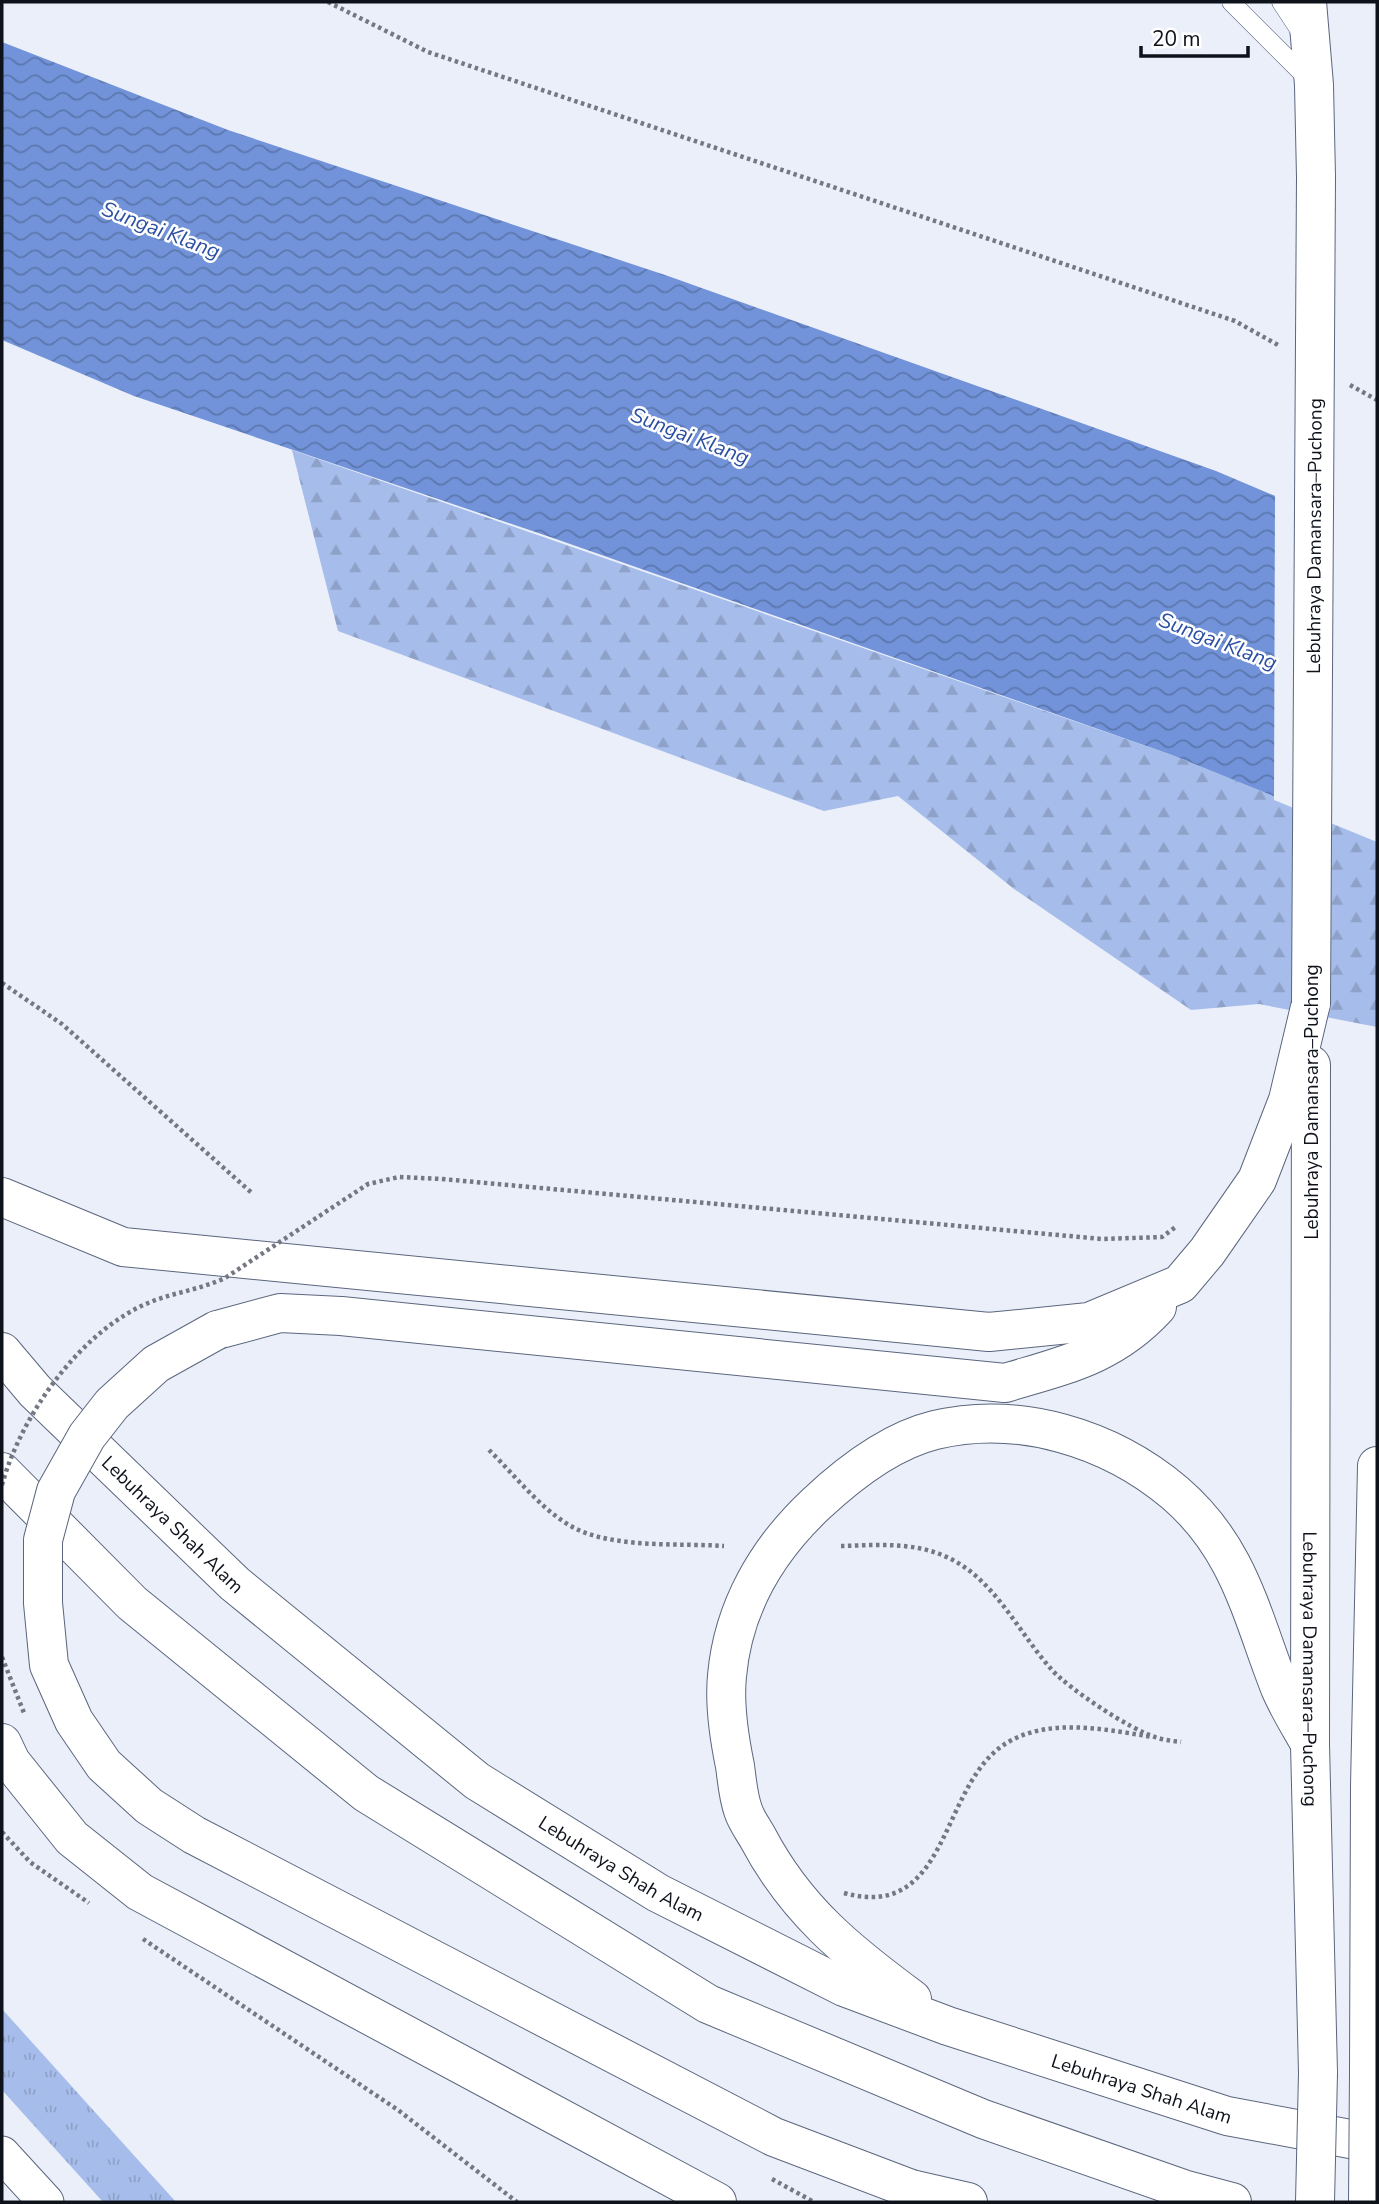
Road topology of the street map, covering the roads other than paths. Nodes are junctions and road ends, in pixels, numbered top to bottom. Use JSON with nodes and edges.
{"nodes":[{"id":1,"x":1231,"y":2,"type":"edge"},
{"id":2,"x":1281,"y":2,"type":"edge"},
{"id":3,"x":1307,"y":2,"type":"edge"},
{"id":4,"x":1313,"y":67,"type":"junction"},
{"id":5,"x":1311,"y":1003,"type":"junction"},
{"id":6,"x":2,"y":1197,"type":"edge"},
{"id":7,"x":1180,"y":1284,"type":"junction"},
{"id":8,"x":2,"y":1352,"type":"edge"},
{"id":9,"x":1377,"y":1466,"type":"edge"},
{"id":10,"x":2,"y":1472,"type":"edge"},
{"id":11,"x":2,"y":1743,"type":"edge"},
{"id":12,"x":1310,"y":1744,"type":"junction"},
{"id":13,"x":948,"y":2026,"type":"junction"},
{"id":14,"x":1377,"y":2144,"type":"edge"},
{"id":15,"x":2,"y":2154,"type":"edge"},
{"id":16,"x":46,"y":2202,"type":"edge"},
{"id":17,"x":717,"y":2202,"type":"edge"},
{"id":18,"x":968,"y":2202,"type":"edge"},
{"id":19,"x":1232,"y":2202,"type":"edge"},
{"id":20,"x":1315,"y":2202,"type":"edge"},
{"id":21,"x":1368,"y":2202,"type":"edge"}],
"edges":[{"from":1,"to":4,"type":"lane"},
{"from":2,"to":4,"type":"lane"},
{"from":3,"to":4,"type":"highway","name":"Lebuhraya Damansara–Puchong"},
{"from":4,"to":5,"type":"highway","name":"Lebuhraya Damansara–Puchong","bridge":true},
{"from":5,"to":7,"type":"highway"},
{"from":5,"to":12,"type":"highway","name":"Lebuhraya Damansara–Puchong"},
{"from":6,"to":7,"type":"highway"},
{"from":7,"to":18,"type":"highway","bridge":true},
{"from":8,"to":13,"type":"highway","name":"Lebuhraya Shah Alam"},
{"from":9,"to":21,"type":"highway","bridge":true},
{"from":10,"to":19,"type":"highway"},
{"from":11,"to":17,"type":"highway"},
{"from":12,"to":13,"type":"highway"},
{"from":12,"to":20,"type":"highway","name":"Lebuhraya Damansara–Puchong","bridge":true},
{"from":13,"to":14,"type":"highway","name":"Lebuhraya Shah Alam"},
{"from":15,"to":16,"type":"street"}]}
